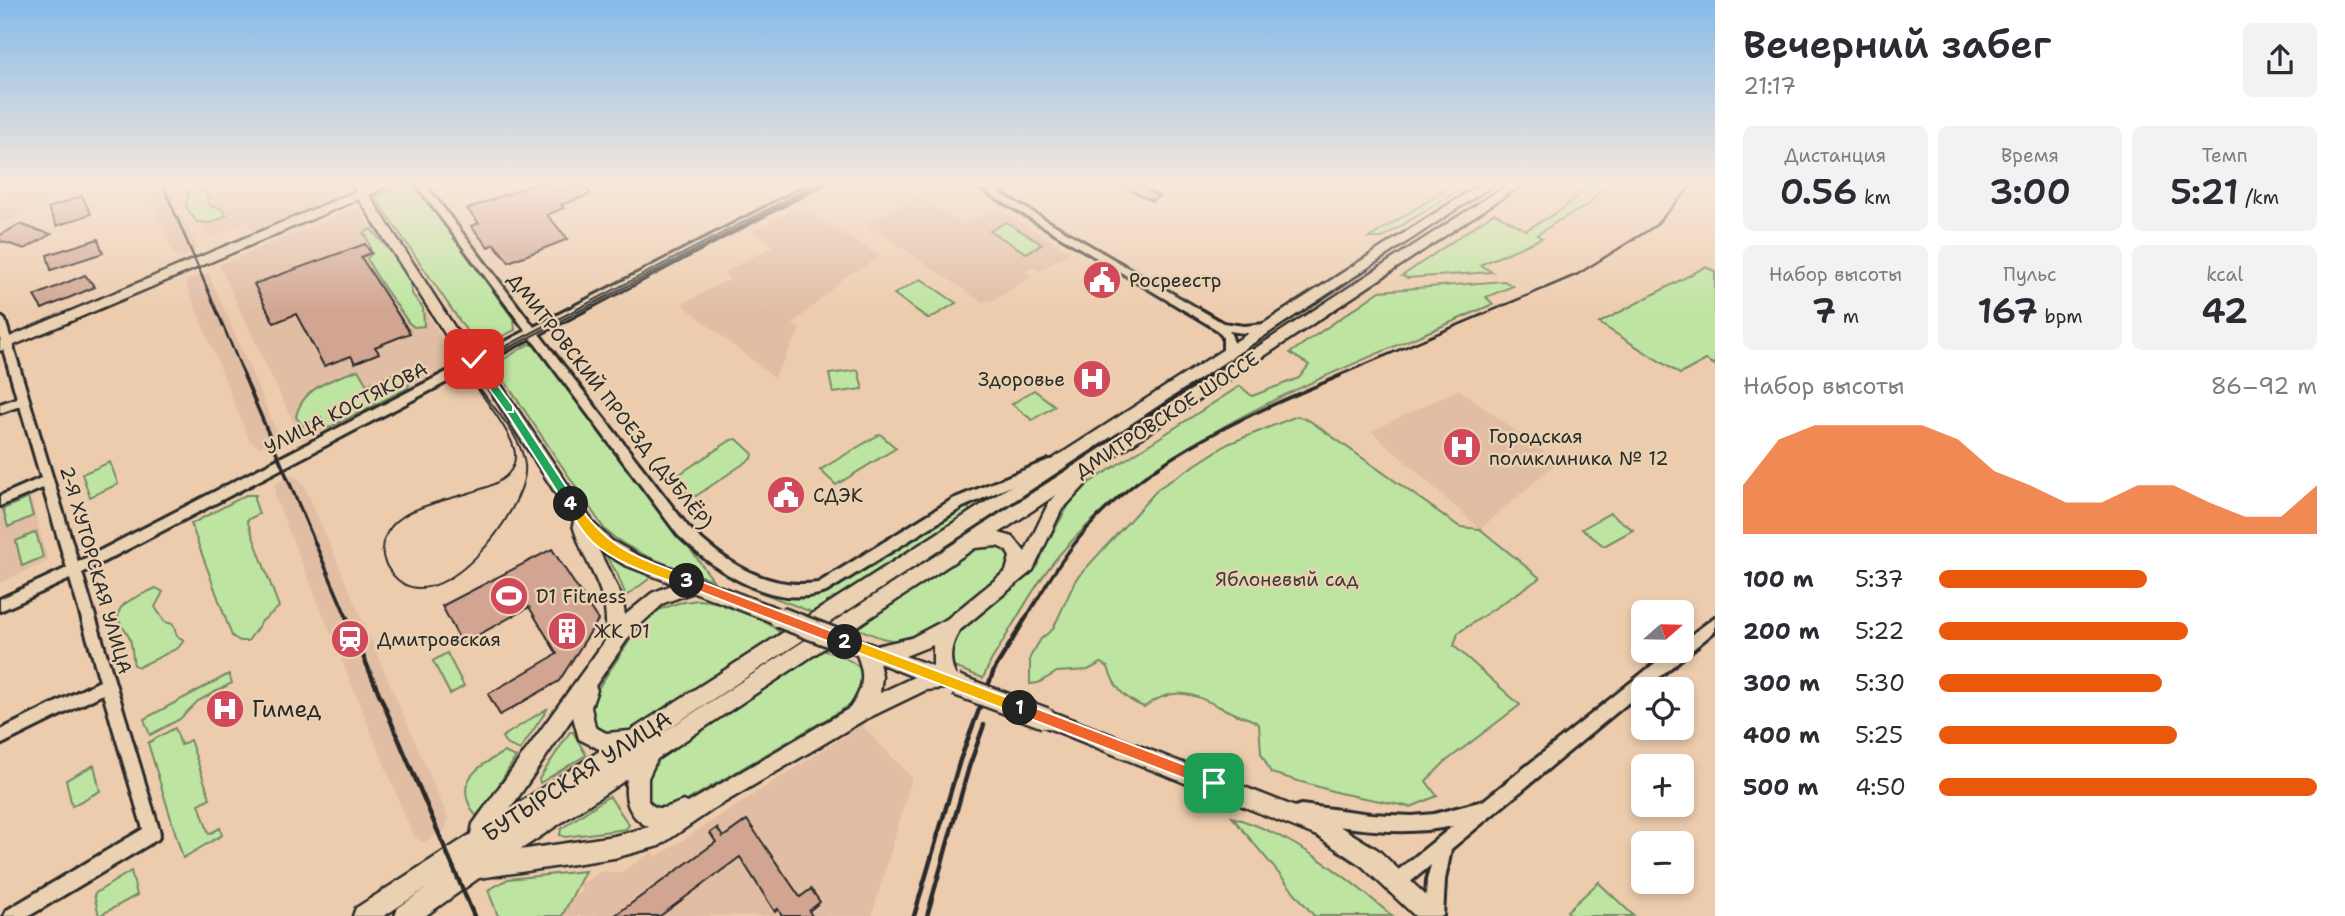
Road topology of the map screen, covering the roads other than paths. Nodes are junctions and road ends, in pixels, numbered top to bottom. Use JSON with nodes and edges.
{"nodes":[{"id":1,"x":279,"y":226,"type":"edge"},
{"id":2,"x":383,"y":226,"type":"edge"},
{"id":3,"x":452,"y":226,"type":"edge"},
{"id":4,"x":738,"y":226,"type":"edge"},
{"id":5,"x":1048,"y":226,"type":"edge"},
{"id":6,"x":1423,"y":226,"type":"edge"},
{"id":7,"x":1453,"y":226,"type":"edge"},
{"id":8,"x":0,"y":320,"type":"edge"},
{"id":9,"x":1220,"y":326,"type":"junction"},
{"id":10,"x":1261,"y":330,"type":"junction"},
{"id":11,"x":533,"y":332,"type":"junction"},
{"id":12,"x":1275,"y":344,"type":"junction"},
{"id":13,"x":4,"y":345,"type":"edge"},
{"id":14,"x":1227,"y":352,"type":"junction"},
{"id":15,"x":477,"y":362,"type":"junction"},
{"id":16,"x":25,"y":399,"type":"junction"},
{"id":17,"x":0,"y":409,"type":"edge"},
{"id":18,"x":1067,"y":458,"type":"junction"},
{"id":19,"x":1101,"y":459,"type":"junction"},
{"id":20,"x":47,"y":481,"type":"junction"},
{"id":21,"x":0,"y":501,"type":"edge"},
{"id":22,"x":575,"y":510,"type":"junction"},
{"id":23,"x":956,"y":552,"type":"junction"},
{"id":24,"x":75,"y":570,"type":"junction"},
{"id":25,"x":1014,"y":576,"type":"junction"},
{"id":26,"x":694,"y":584,"type":"junction"},
{"id":27,"x":0,"y":605,"type":"edge"},
{"id":28,"x":1715,"y":623,"type":"edge"},
{"id":29,"x":953,"y":625,"type":"junction"},
{"id":30,"x":792,"y":637,"type":"joint"},
{"id":31,"x":1694,"y":640,"type":"edge"},
{"id":32,"x":613,"y":644,"type":"junction"},
{"id":33,"x":815,"y":645,"type":"joint"},
{"id":34,"x":864,"y":649,"type":"junction"},
{"id":35,"x":1666,"y":663,"type":"edge"},
{"id":36,"x":593,"y":674,"type":"junction"},
{"id":37,"x":952,"y":683,"type":"junction"},
{"id":38,"x":108,"y":684,"type":"junction"},
{"id":39,"x":857,"y":713,"type":"junction"},
{"id":40,"x":640,"y":735,"type":"junction"},
{"id":41,"x":0,"y":738,"type":"edge"},
{"id":42,"x":655,"y":751,"type":"junction"},
{"id":43,"x":708,"y":801,"type":"junction"},
{"id":44,"x":1489,"y":807,"type":"junction"},
{"id":45,"x":1287,"y":812,"type":"junction"},
{"id":46,"x":152,"y":834,"type":"joint"},
{"id":47,"x":1443,"y":847,"type":"junction"},
{"id":48,"x":471,"y":857,"type":"junction"},
{"id":49,"x":1396,"y":882,"type":"junction"},
{"id":50,"x":13,"y":916,"type":"edge"},
{"id":51,"x":364,"y":916,"type":"edge"},
{"id":52,"x":406,"y":916,"type":"edge"},
{"id":53,"x":1433,"y":916,"type":"edge"}],
"edges":[{"from":1,"to":13,"type":"main road"},
{"from":2,"to":15,"type":"main road"},
{"from":3,"to":11,"type":"street","name":"ДМИТРОВСКИЙ ПРОЕЗД (ДУБЛЁР)"},
{"from":4,"to":11,"type":"street","name":"УЛИЦА КОСТЯКОВА"},
{"from":5,"to":9,"type":"street"},
{"from":6,"to":10,"type":"main road","name":"ДМИТРОВСКОЕ ШОССЕ"},
{"from":7,"to":12,"type":"main road","name":"ДМИТРОВСКОЕ ШОССЕ"},
{"from":8,"to":13,"type":"street","name":"2-Я ХУТОРСКАЯ УЛИЦА"},
{"from":9,"to":10,"type":"street"},
{"from":9,"to":14,"type":"street"},
{"from":10,"to":12,"type":"street"},
{"from":10,"to":14,"type":"main road","name":"ДМИТРОВСКОЕ ШОССЕ"},
{"from":11,"to":15,"type":"street","name":"УЛИЦА КОСТЯКОВА"},
{"from":11,"to":18,"type":"street","name":"ДМИТРОВСКИЙ ПРОЕЗД (ДУБЛЁР)"},
{"from":12,"to":19,"type":"main road","name":"ДМИТРОВСКОЕ ШОССЕ"},
{"from":13,"to":16,"type":"street","name":"2-Я ХУТОРСКАЯ УЛИЦА"},
{"from":14,"to":18,"type":"main road","name":"ДМИТРОВСКОЕ ШОССЕ"},
{"from":15,"to":22,"type":"main road"},
{"from":15,"to":24,"type":"street","name":"УЛИЦА КОСТЯКОВА"},
{"from":16,"to":17,"type":"street"},
{"from":16,"to":20,"type":"street","name":"2-Я ХУТОРСКАЯ УЛИЦА"},
{"from":18,"to":30,"type":"main road","name":"ДМИТРОВСКОЕ ШОССЕ"},
{"from":19,"to":23,"type":"main road","name":"ДМИТРОВСКОЕ ШОССЕ"},
{"from":19,"to":25,"type":"main road"},
{"from":20,"to":21,"type":"street"},
{"from":20,"to":24,"type":"street","name":"2-Я ХУТОРСКАЯ УЛИЦА"},
{"from":22,"to":26,"type":"main road"},
{"from":22,"to":32,"type":"main road"},
{"from":23,"to":25,"type":"main road"},
{"from":23,"to":33,"type":"main road","name":"ДМИТРОВСКОЕ ШОССЕ"},
{"from":24,"to":27,"type":"street","name":"УЛИЦА КОСТЯКОВА"},
{"from":24,"to":38,"type":"street","name":"2-Я ХУТОРСКАЯ УЛИЦА"},
{"from":25,"to":29,"type":"main road"},
{"from":26,"to":32,"type":"main road"},
{"from":26,"to":34,"type":"main road","bridge":true},
{"from":28,"to":31,"type":"street"},
{"from":29,"to":34,"type":"main road"},
{"from":29,"to":37,"type":"main road"},
{"from":30,"to":40,"type":"main road","name":"БУТЫРСКАЯ УЛИЦА"},
{"from":32,"to":36,"type":"main road"},
{"from":33,"to":42,"type":"main road","name":"БУТЫРСКАЯ УЛИЦА"},
{"from":34,"to":37,"type":"main road"},
{"from":34,"to":39,"type":"main road"},
{"from":35,"to":44,"type":"street"},
{"from":36,"to":40,"type":"main road"},
{"from":36,"to":48,"type":"main road"},
{"from":37,"to":39,"type":"main road"},
{"from":37,"to":45,"type":"main road","bridge":true},
{"from":38,"to":41,"type":"street"},
{"from":38,"to":46,"type":"street","name":"2-Я ХУТОРСКАЯ УЛИЦА"},
{"from":39,"to":43,"type":"main road"},
{"from":40,"to":48,"type":"main road","name":"БУТЫРСКАЯ УЛИЦА"},
{"from":42,"to":43,"type":"main road"},
{"from":42,"to":48,"type":"main road","name":"БУТЫРСКАЯ УЛИЦА"},
{"from":43,"to":48,"type":"main road"},
{"from":44,"to":45,"type":"street"},
{"from":44,"to":47,"type":"street"},
{"from":45,"to":49,"type":"main road"},
{"from":46,"to":50,"type":"street"},
{"from":47,"to":49,"type":"street"},
{"from":47,"to":53,"type":"street"},
{"from":48,"to":51,"type":"main road","name":"БУТЫРСКАЯ УЛИЦА"},
{"from":48,"to":52,"type":"main road","name":"БУТЫРСКАЯ УЛИЦА"},
{"from":49,"to":53,"type":"main road"}]}
